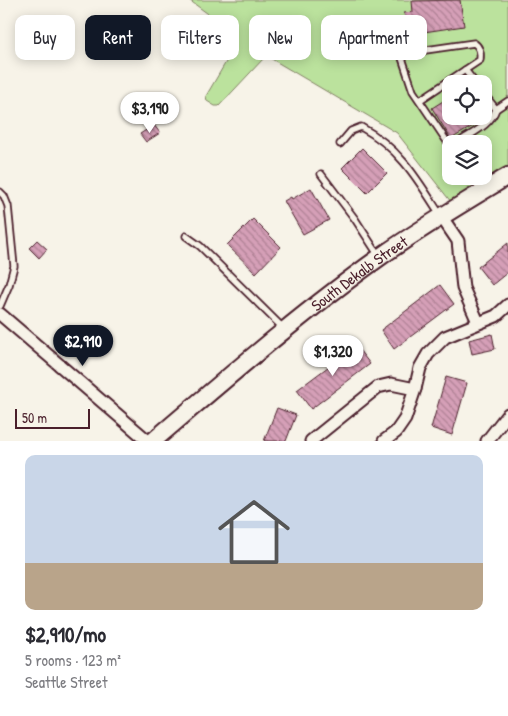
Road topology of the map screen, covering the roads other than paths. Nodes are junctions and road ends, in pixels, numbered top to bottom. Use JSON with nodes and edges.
{"nodes":[{"id":1,"x":465,"y":70,"type":"junction"},
{"id":2,"x":469,"y":75,"type":"edge"},
{"id":3,"x":420,"y":100,"type":"junction"},
{"id":4,"x":508,"y":101,"type":"edge"},
{"id":5,"x":492,"y":104,"type":"edge"},
{"id":6,"x":496,"y":109,"type":"junction"},
{"id":7,"x":443,"y":135,"type":"edge"},
{"id":8,"x":470,"y":135,"type":"edge"},
{"id":9,"x":340,"y":144,"type":"dead end"},
{"id":10,"x":321,"y":174,"type":"dead end"},
{"id":11,"x":508,"y":176,"type":"edge"},
{"id":12,"x":0,"y":192,"type":"edge"},
{"id":13,"x":441,"y":216,"type":"junction"},
{"id":14,"x":186,"y":236,"type":"dead end"},
{"id":15,"x":380,"y":258,"type":"junction"},
{"id":16,"x":508,"y":305,"type":"edge"},
{"id":17,"x":0,"y":306,"type":"edge"},
{"id":18,"x":0,"y":314,"type":"edge"},
{"id":19,"x":478,"y":322,"type":"junction"},
{"id":20,"x":284,"y":329,"type":"junction"},
{"id":21,"x":415,"y":389,"type":"junction"},
{"id":22,"x":508,"y":414,"type":"edge"},
{"id":23,"x":148,"y":441,"type":"edge"},
{"id":24,"x":153,"y":441,"type":"edge"},
{"id":25,"x":311,"y":441,"type":"edge"},
{"id":26,"x":384,"y":441,"type":"edge"},
{"id":27,"x":487,"y":441,"type":"edge"}],
"edges":[{"from":1,"to":2,"type":"lane"},
{"from":1,"to":3,"type":"lane"},
{"from":1,"to":3,"type":"lane"},
{"from":3,"to":7,"type":"lane"},
{"from":4,"to":6,"type":"lane"},
{"from":5,"to":6,"type":"lane"},
{"from":6,"to":8,"type":"lane"},
{"from":9,"to":13,"type":"lane"},
{"from":10,"to":15,"type":"lane"},
{"from":11,"to":13,"type":"main road","name":"South Dekalb Street"},
{"from":12,"to":17,"type":"lane"},
{"from":13,"to":15,"type":"main road","name":"South Dekalb Street"},
{"from":13,"to":19,"type":"street"},
{"from":14,"to":20,"type":"lane"},
{"from":15,"to":20,"type":"main road","name":"South Dekalb Street"},
{"from":16,"to":19,"type":"street"},
{"from":18,"to":23,"type":"street"},
{"from":19,"to":21,"type":"street"},
{"from":20,"to":24,"type":"main road","name":"South Dekalb Street"},
{"from":21,"to":25,"type":"street"},
{"from":21,"to":26,"type":"street"},
{"from":22,"to":27,"type":"street"}]}
